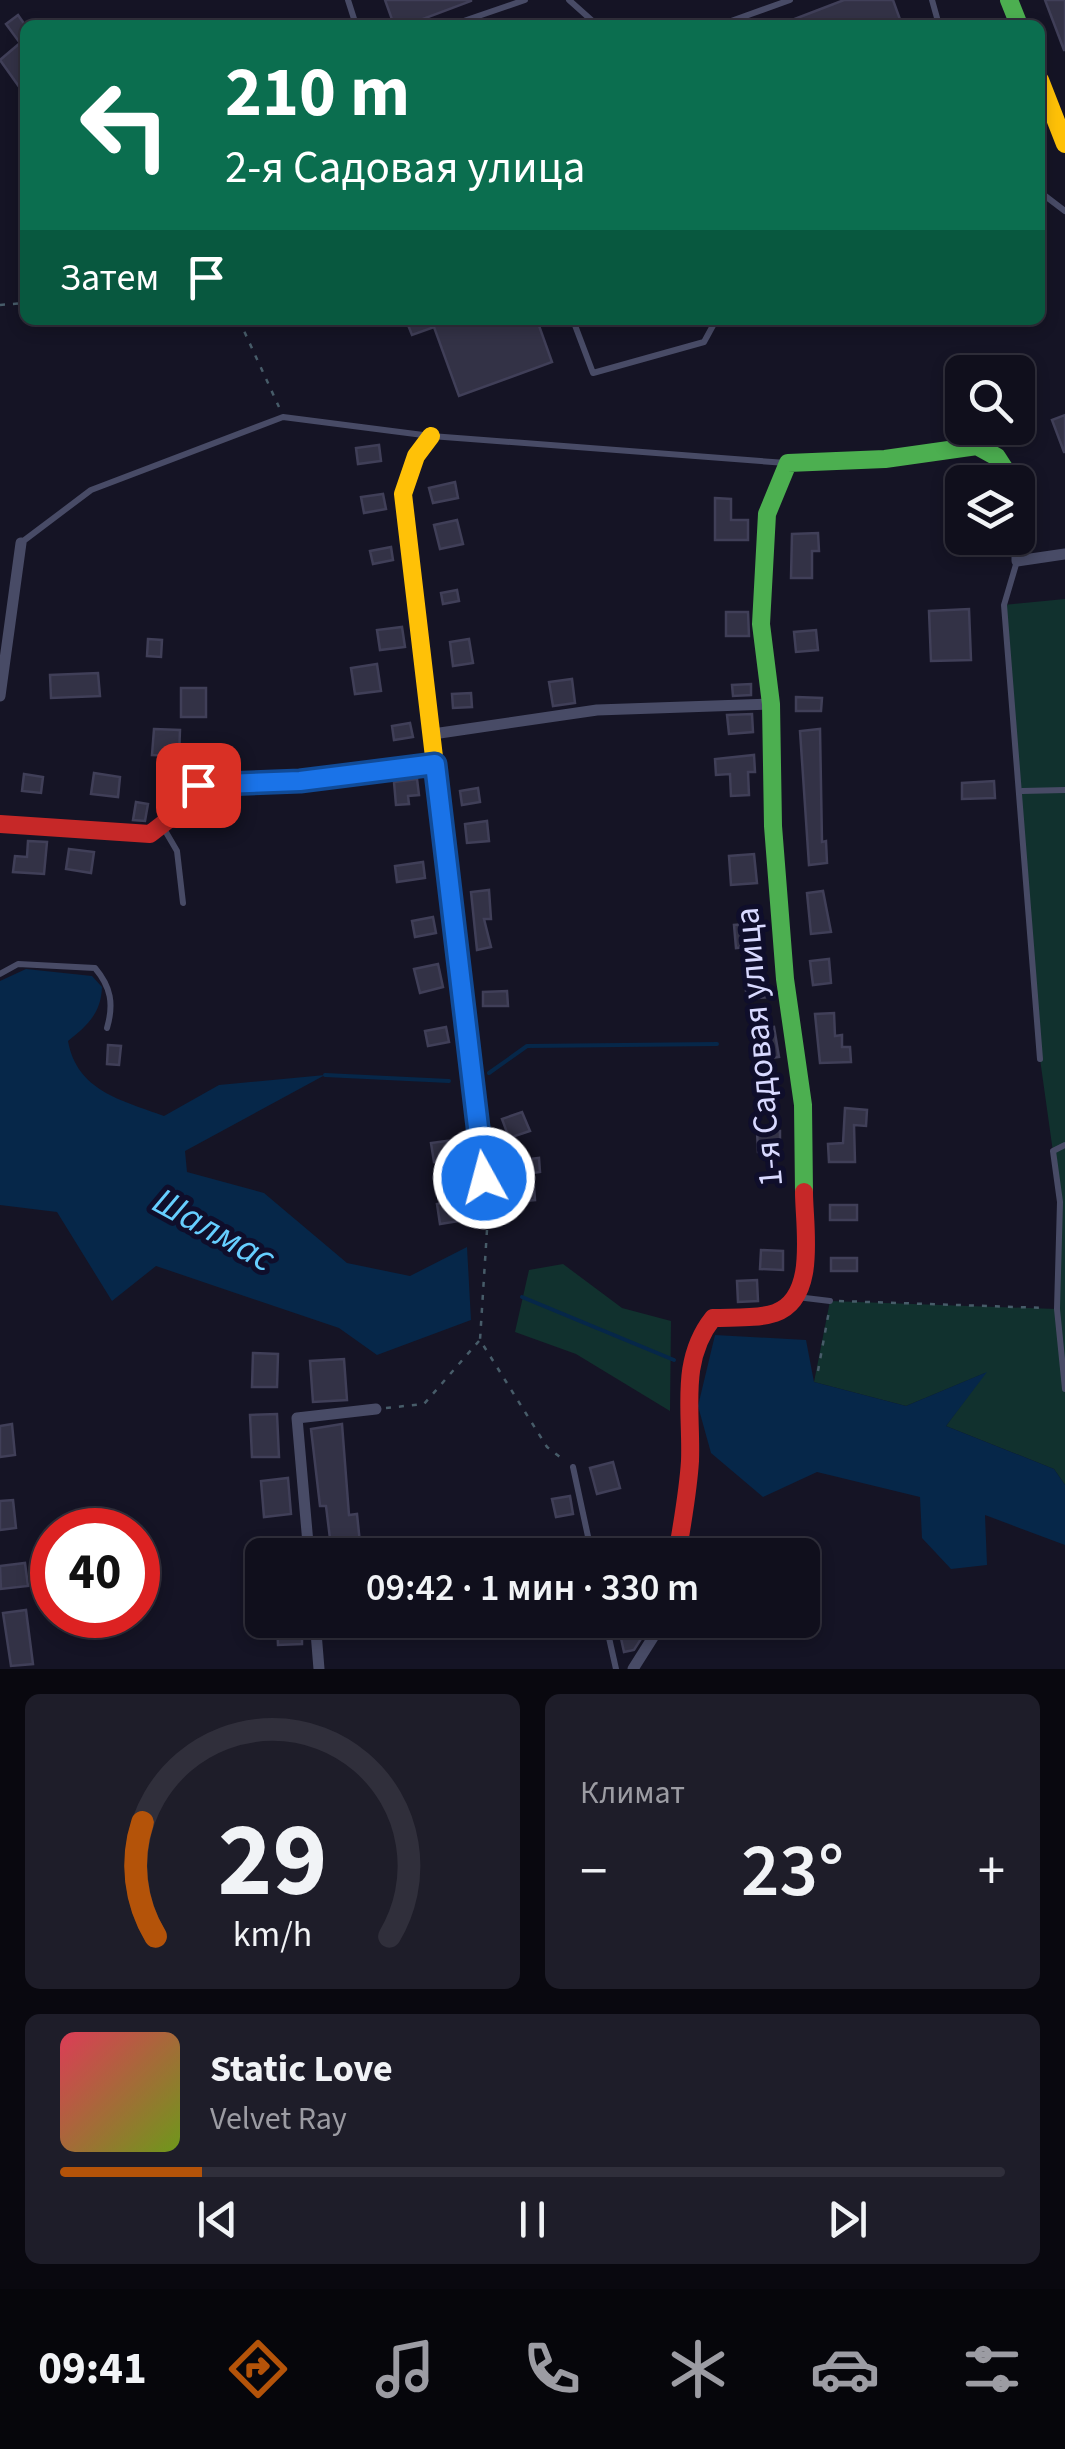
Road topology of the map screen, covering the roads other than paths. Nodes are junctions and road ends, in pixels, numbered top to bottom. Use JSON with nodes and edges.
{"nodes":[{"id":1,"x":525,"y":0,"type":"edge"},
{"id":2,"x":570,"y":0,"type":"edge"},
{"id":3,"x":790,"y":0,"type":"edge"},
{"id":4,"x":469,"y":20,"type":"edge"},
{"id":5,"x":592,"y":20,"type":"edge"},
{"id":6,"x":734,"y":20,"type":"edge"},
{"id":7,"x":1045,"y":93,"type":"edge"},
{"id":8,"x":1065,"y":144,"type":"edge"},
{"id":9,"x":1045,"y":196,"type":"edge"},
{"id":10,"x":1065,"y":212,"type":"edge"},
{"id":11,"x":575,"y":325,"type":"edge"},
{"id":12,"x":713,"y":325,"type":"edge"},
{"id":13,"x":431,"y":436,"type":"junction"},
{"id":14,"x":788,"y":463,"type":"junction"},
{"id":15,"x":1002,"y":465,"type":"edge"},
{"id":16,"x":20,"y":543,"type":"joint"},
{"id":17,"x":1065,"y":554,"type":"edge"},
{"id":18,"x":1017,"y":555,"type":"edge"},
{"id":19,"x":1017,"y":561,"type":"junction"},
{"id":20,"x":0,"y":696,"type":"edge"},
{"id":21,"x":771,"y":704,"type":"junction"},
{"id":22,"x":433,"y":734,"type":"junction"},
{"id":23,"x":435,"y":764,"type":"junction"},
{"id":24,"x":1022,"y":790,"type":"junction"},
{"id":25,"x":1065,"y":790,"type":"edge"},
{"id":26,"x":0,"y":824,"type":"edge"},
{"id":27,"x":163,"y":826,"type":"junction"},
{"id":28,"x":182,"y":902,"type":"dead end"},
{"id":29,"x":0,"y":974,"type":"edge"},
{"id":30,"x":107,"y":1028,"type":"dead end"},
{"id":31,"x":1040,"y":1059,"type":"dead end"},
{"id":32,"x":1065,"y":1145,"type":"edge"},
{"id":33,"x":1062,"y":1201,"type":"edge"},
{"id":34,"x":488,"y":1215,"type":"road end"},
{"id":35,"x":1062,"y":1275,"type":"edge"},
{"id":36,"x":796,"y":1298,"type":"junction"},
{"id":37,"x":830,"y":1301,"type":"road end"},
{"id":38,"x":1065,"y":1389,"type":"edge"},
{"id":39,"x":376,"y":1409,"type":"road end"},
{"id":40,"x":573,"y":1467,"type":"road end"},
{"id":41,"x":308,"y":1538,"type":"edge"},
{"id":42,"x":588,"y":1538,"type":"edge"},
{"id":43,"x":679,"y":1538,"type":"edge"},
{"id":44,"x":317,"y":1638,"type":"edge"},
{"id":45,"x":610,"y":1638,"type":"edge"},
{"id":46,"x":653,"y":1638,"type":"edge"},
{"id":47,"x":320,"y":1669,"type":"edge"},
{"id":48,"x":616,"y":1669,"type":"edge"},
{"id":49,"x":634,"y":1669,"type":"edge"}],
"edges":[{"from":1,"to":4,"type":"lane"},
{"from":2,"to":5,"type":"lane"},
{"from":3,"to":6,"type":"lane"},
{"from":7,"to":8,"type":"street"},
{"from":9,"to":10,"type":"lane"},
{"from":11,"to":12,"type":"lane"},
{"from":13,"to":14,"type":"lane"},
{"from":13,"to":16,"type":"lane"},
{"from":13,"to":22,"type":"street"},
{"from":14,"to":15,"type":"street"},
{"from":14,"to":21,"type":"street","name":"1-я Садовая улица"},
{"from":16,"to":20,"type":"street"},
{"from":17,"to":19,"type":"street"},
{"from":18,"to":19,"type":"street"},
{"from":19,"to":24,"type":"lane"},
{"from":21,"to":22,"type":"street"},
{"from":21,"to":36,"type":"street","name":"1-я Садовая улица"},
{"from":22,"to":23,"type":"street"},
{"from":23,"to":27,"type":"street"},
{"from":23,"to":34,"type":"street"},
{"from":24,"to":25,"type":"lane"},
{"from":24,"to":31,"type":"lane"},
{"from":26,"to":27,"type":"street"},
{"from":27,"to":28,"type":"lane"},
{"from":29,"to":30,"type":"lane"},
{"from":32,"to":33,"type":"lane"},
{"from":33,"to":35,"type":"lane"},
{"from":35,"to":38,"type":"lane"},
{"from":36,"to":37,"type":"lane"},
{"from":36,"to":43,"type":"street"},
{"from":39,"to":41,"type":"street"},
{"from":40,"to":42,"type":"lane"},
{"from":44,"to":47,"type":"street"},
{"from":45,"to":48,"type":"lane"},
{"from":46,"to":49,"type":"street"}]}
